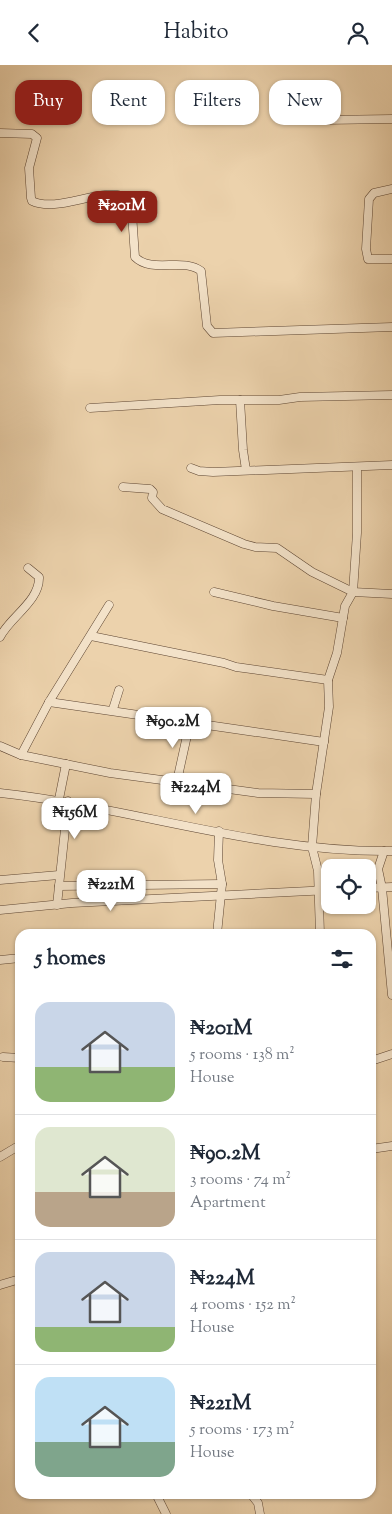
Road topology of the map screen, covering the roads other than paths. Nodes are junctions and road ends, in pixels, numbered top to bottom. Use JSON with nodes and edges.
{"nodes":[{"id":1,"x":392,"y":119,"type":"edge"},
{"id":2,"x":341,"y":120,"type":"edge"},
{"id":3,"x":0,"y":133,"type":"edge"},
{"id":4,"x":392,"y":189,"type":"edge"},
{"id":5,"x":392,"y":259,"type":"edge"},
{"id":6,"x":392,"y":327,"type":"edge"},
{"id":7,"x":392,"y":395,"type":"edge"},
{"id":8,"x":240,"y":400,"type":"junction"},
{"id":9,"x":90,"y":409,"type":"dead end"},
{"id":10,"x":392,"y":465,"type":"edge"},
{"id":11,"x":358,"y":467,"type":"junction"},
{"id":12,"x":190,"y":468,"type":"dead end"},
{"id":13,"x":246,"y":470,"type":"junction"},
{"id":14,"x":123,"y":487,"type":"dead end"},
{"id":15,"x":28,"y":568,"type":"dead end"},
{"id":16,"x":214,"y":592,"type":"dead end"},
{"id":17,"x":353,"y":592,"type":"junction"},
{"id":18,"x":392,"y":595,"type":"edge"},
{"id":19,"x":109,"y":605,"type":"dead end"},
{"id":20,"x":343,"y":618,"type":"junction"},
{"id":21,"x":91,"y":636,"type":"junction"},
{"id":22,"x":0,"y":637,"type":"edge"},
{"id":23,"x":328,"y":680,"type":"junction"},
{"id":24,"x":119,"y":690,"type":"dead end"},
{"id":25,"x":49,"y":702,"type":"junction"},
{"id":26,"x":113,"y":709,"type":"junction"},
{"id":27,"x":190,"y":722,"type":"junction"},
{"id":28,"x":324,"y":741,"type":"junction"},
{"id":29,"x":0,"y":746,"type":"edge"},
{"id":30,"x":21,"y":755,"type":"junction"},
{"id":31,"x":66,"y":765,"type":"junction"},
{"id":32,"x":177,"y":781,"type":"junction"},
{"id":33,"x":0,"y":793,"type":"edge"},
{"id":34,"x":316,"y":794,"type":"junction"},
{"id":35,"x":58,"y":799,"type":"junction"},
{"id":36,"x":68,"y":801,"type":"junction"},
{"id":37,"x":219,"y":831,"type":"junction"},
{"id":38,"x":312,"y":847,"type":"junction"},
{"id":39,"x":388,"y":851,"type":"edge"},
{"id":40,"x":59,"y":875,"type":"junction"},
{"id":41,"x":0,"y":879,"type":"edge"},
{"id":42,"x":222,"y":884,"type":"junction"},
{"id":43,"x":59,"y":886,"type":"junction"},
{"id":44,"x":392,"y":887,"type":"edge"},
{"id":45,"x":376,"y":888,"type":"edge"},
{"id":46,"x":382,"y":888,"type":"junction"},
{"id":47,"x":317,"y":891,"type":"junction"},
{"id":48,"x":321,"y":891,"type":"edge"},
{"id":49,"x":221,"y":896,"type":"junction"},
{"id":50,"x":56,"y":905,"type":"junction"},
{"id":51,"x":0,"y":911,"type":"edge"},
{"id":52,"x":218,"y":929,"type":"edge"},
{"id":53,"x":320,"y":929,"type":"edge"},
{"id":54,"x":15,"y":958,"type":"edge"},
{"id":55,"x":0,"y":960,"type":"edge"},
{"id":56,"x":392,"y":995,"type":"edge"},
{"id":57,"x":392,"y":1054,"type":"edge"},
{"id":58,"x":3,"y":1057,"type":"dead end"},
{"id":59,"x":15,"y":1058,"type":"edge"},
{"id":60,"x":376,"y":1059,"type":"edge"},
{"id":61,"x":392,"y":1145,"type":"edge"},
{"id":62,"x":15,"y":1148,"type":"edge"},
{"id":63,"x":376,"y":1148,"type":"edge"},
{"id":64,"x":0,"y":1157,"type":"edge"},
{"id":65,"x":15,"y":1280,"type":"edge"},
{"id":66,"x":0,"y":1285,"type":"edge"},
{"id":67,"x":158,"y":1499,"type":"edge"},
{"id":68,"x":254,"y":1499,"type":"edge"},
{"id":69,"x":166,"y":1514,"type":"edge"},
{"id":70,"x":260,"y":1514,"type":"edge"}],
"edges":[{"from":1,"to":2,"type":"street"},
{"from":3,"to":6,"type":"street"},
{"from":4,"to":5,"type":"street"},
{"from":7,"to":8,"type":"street"},
{"from":8,"to":9,"type":"street"},
{"from":8,"to":13,"type":"street"},
{"from":10,"to":11,"type":"street"},
{"from":11,"to":13,"type":"street"},
{"from":11,"to":17,"type":"street"},
{"from":12,"to":13,"type":"street"},
{"from":14,"to":17,"type":"street"},
{"from":15,"to":22,"type":"street"},
{"from":16,"to":20,"type":"street"},
{"from":17,"to":18,"type":"street"},
{"from":17,"to":20,"type":"street"},
{"from":19,"to":21,"type":"street"},
{"from":20,"to":23,"type":"street"},
{"from":21,"to":23,"type":"street"},
{"from":21,"to":25,"type":"street"},
{"from":23,"to":28,"type":"street"},
{"from":24,"to":26,"type":"street"},
{"from":25,"to":26,"type":"street"},
{"from":25,"to":30,"type":"street"},
{"from":26,"to":27,"type":"street"},
{"from":27,"to":28,"type":"street"},
{"from":27,"to":32,"type":"street"},
{"from":28,"to":34,"type":"street"},
{"from":29,"to":30,"type":"street"},
{"from":30,"to":31,"type":"street"},
{"from":31,"to":32,"type":"street"},
{"from":31,"to":35,"type":"street"},
{"from":32,"to":34,"type":"street"},
{"from":33,"to":35,"type":"street"},
{"from":34,"to":38,"type":"street"},
{"from":35,"to":36,"type":"street"},
{"from":36,"to":37,"type":"street"},
{"from":36,"to":40,"type":"street"},
{"from":37,"to":38,"type":"street"},
{"from":37,"to":42,"type":"street"},
{"from":38,"to":39,"type":"street"},
{"from":38,"to":47,"type":"street"},
{"from":39,"to":46,"type":"street"},
{"from":40,"to":41,"type":"street"},
{"from":40,"to":43,"type":"street"},
{"from":42,"to":43,"type":"street"},
{"from":42,"to":49,"type":"street"},
{"from":43,"to":50,"type":"street"},
{"from":44,"to":46,"type":"street"},
{"from":45,"to":46,"type":"street"},
{"from":46,"to":56,"type":"street"},
{"from":47,"to":48,"type":"street"},
{"from":47,"to":49,"type":"street"},
{"from":47,"to":53,"type":"street"},
{"from":49,"to":50,"type":"street"},
{"from":49,"to":52,"type":"street"},
{"from":50,"to":51,"type":"street"},
{"from":54,"to":55,"type":"street"},
{"from":57,"to":60,"type":"street"},
{"from":58,"to":59,"type":"street"},
{"from":61,"to":63,"type":"street"},
{"from":62,"to":64,"type":"street"},
{"from":65,"to":66,"type":"street"},
{"from":67,"to":69,"type":"street"},
{"from":68,"to":70,"type":"street"}]}
